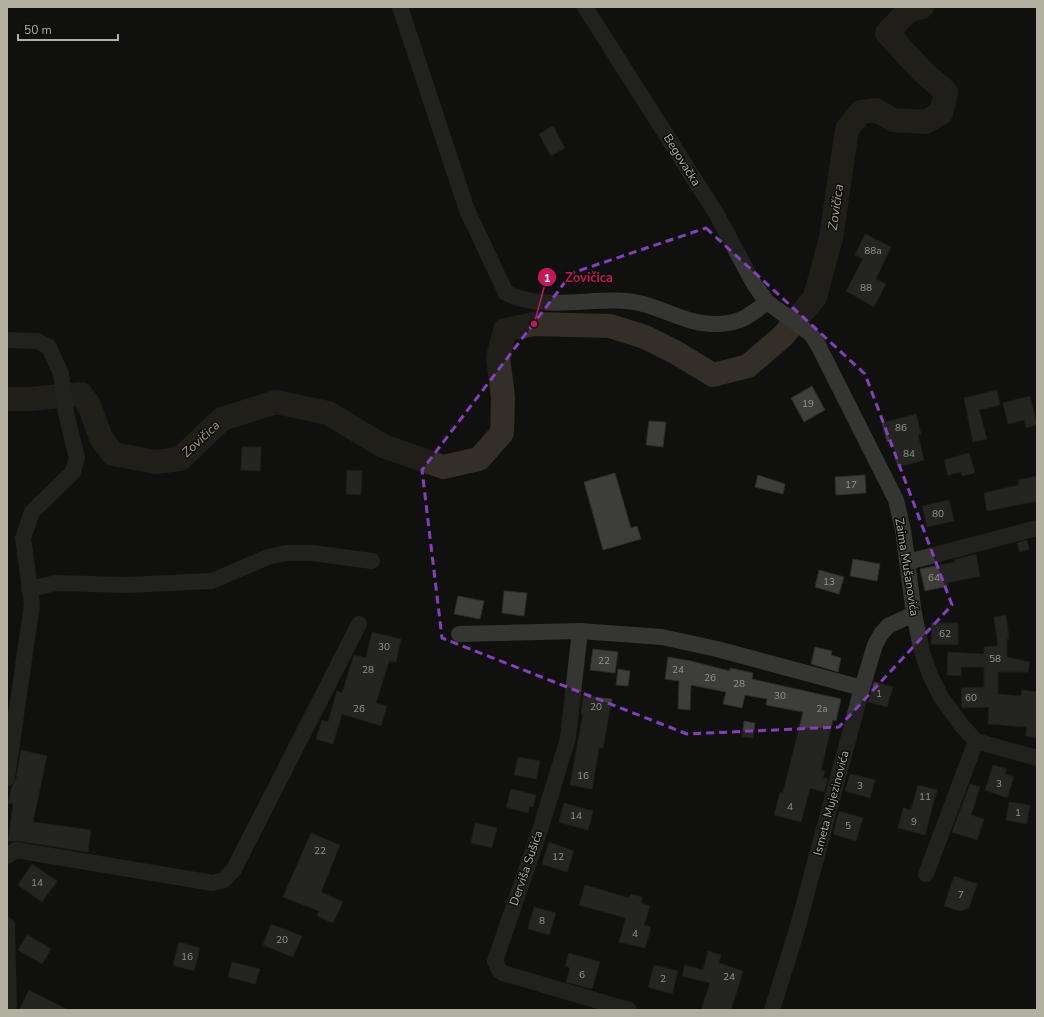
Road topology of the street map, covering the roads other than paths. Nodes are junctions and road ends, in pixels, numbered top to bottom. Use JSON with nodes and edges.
{"nodes":[{"id":1,"x":400,"y":7,"type":"edge"},
{"id":2,"x":585,"y":7,"type":"edge"},
{"id":3,"x":767,"y":302,"type":"junction"},
{"id":4,"x":811,"y":334,"type":"joint"},
{"id":5,"x":7,"y":340,"type":"edge"},
{"id":6,"x":1037,"y":528,"type":"edge"},
{"id":7,"x":372,"y":561,"type":"dead end"},
{"id":8,"x":908,"y":562,"type":"junction"},
{"id":9,"x":29,"y":589,"type":"junction"},
{"id":10,"x":914,"y":614,"type":"junction"},
{"id":11,"x":360,"y":624,"type":"dead end"},
{"id":12,"x":580,"y":631,"type":"junction"},
{"id":13,"x":459,"y":634,"type":"dead end"},
{"id":14,"x":862,"y":688,"type":"junction"},
{"id":15,"x":976,"y":741,"type":"junction"},
{"id":16,"x":1037,"y":758,"type":"edge"},
{"id":17,"x":7,"y":778,"type":"edge"},
{"id":18,"x":7,"y":856,"type":"edge"},
{"id":19,"x":926,"y":874,"type":"dead end"},
{"id":20,"x":7,"y":925,"type":"edge"},
{"id":21,"x":9,"y":1010,"type":"edge"},
{"id":22,"x":629,"y":1010,"type":"edge"},
{"id":23,"x":772,"y":1010,"type":"edge"}],
"edges":[{"from":1,"to":3,"type":"street"},
{"from":2,"to":3,"type":"street","name":"Begovačka"},
{"from":3,"to":4,"type":"street","name":"Begovačka"},
{"from":4,"to":8,"type":"street","name":"Zaima Mušanovića"},
{"from":5,"to":9,"type":"street"},
{"from":6,"to":8,"type":"street"},
{"from":7,"to":9,"type":"street"},
{"from":8,"to":10,"type":"street","name":"Zaima Mušanovića"},
{"from":9,"to":17,"type":"street"},
{"from":10,"to":14,"type":"street","name":"Ismeta Mujezinovića"},
{"from":10,"to":15,"type":"street","name":"Zaima Mušanovića"},
{"from":11,"to":18,"type":"street"},
{"from":12,"to":13,"type":"street"},
{"from":12,"to":14,"type":"street"},
{"from":12,"to":22,"type":"street","name":"Derviša Sušića"},
{"from":14,"to":23,"type":"street","name":"Ismeta Mujezinovića"},
{"from":15,"to":16,"type":"street"},
{"from":15,"to":19,"type":"street"},
{"from":20,"to":21,"type":"street"}]}
